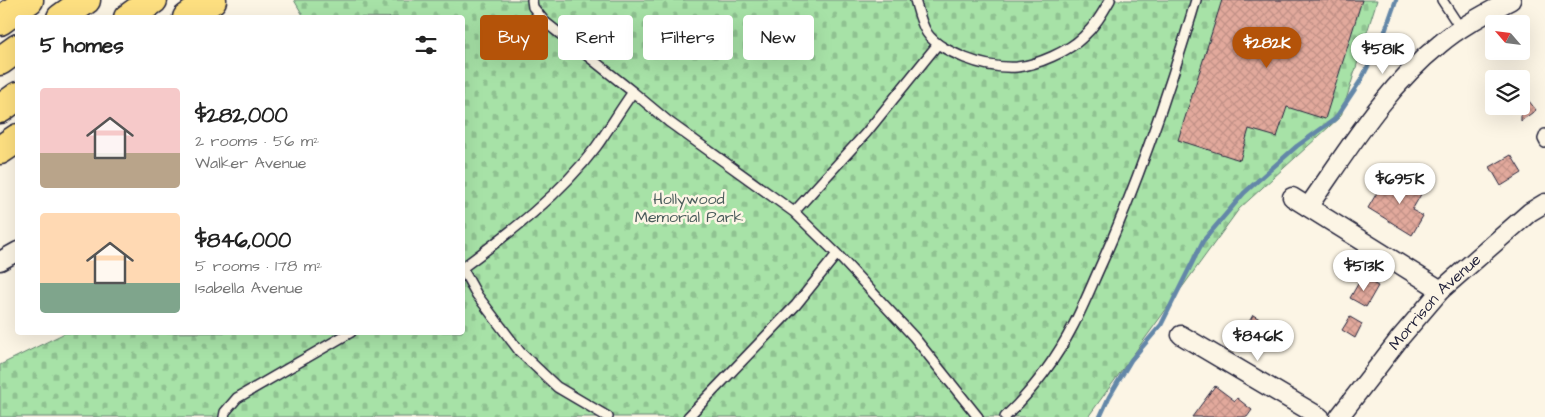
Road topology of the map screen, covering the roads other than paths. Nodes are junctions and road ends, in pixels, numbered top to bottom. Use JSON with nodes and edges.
{"nodes":[{"id":1,"x":29,"y":0,"type":"edge"},
{"id":2,"x":86,"y":0,"type":"edge"},
{"id":3,"x":153,"y":0,"type":"edge"},
{"id":4,"x":212,"y":0,"type":"edge"},
{"id":5,"x":525,"y":0,"type":"edge"},
{"id":6,"x":915,"y":0,"type":"edge"},
{"id":7,"x":1110,"y":0,"type":"edge"},
{"id":8,"x":1196,"y":0,"type":"edge"},
{"id":9,"x":1442,"y":0,"type":"edge"},
{"id":10,"x":1511,"y":0,"type":"edge"},
{"id":11,"x":533,"y":4,"type":"edge"},
{"id":12,"x":65,"y":15,"type":"edge"},
{"id":13,"x":132,"y":15,"type":"edge"},
{"id":14,"x":191,"y":15,"type":"edge"},
{"id":15,"x":0,"y":20,"type":"edge"},
{"id":16,"x":1461,"y":29,"type":"junction"},
{"id":17,"x":938,"y":44,"type":"junction"},
{"id":18,"x":15,"y":50,"type":"edge"},
{"id":19,"x":0,"y":61,"type":"edge"},
{"id":20,"x":632,"y":92,"type":"junction"},
{"id":21,"x":15,"y":98,"type":"edge"},
{"id":22,"x":0,"y":109,"type":"edge"},
{"id":23,"x":1545,"y":134,"type":"edge"},
{"id":24,"x":15,"y":140,"type":"edge"},
{"id":25,"x":1545,"y":143,"type":"edge"},
{"id":26,"x":0,"y":150,"type":"edge"},
{"id":27,"x":1292,"y":197,"type":"dead end"},
{"id":28,"x":1545,"y":203,"type":"edge"},
{"id":29,"x":1308,"y":206,"type":"junction"},
{"id":30,"x":794,"y":212,"type":"junction"},
{"id":31,"x":15,"y":253,"type":"edge"},
{"id":32,"x":837,"y":254,"type":"junction"},
{"id":33,"x":0,"y":261,"type":"edge"},
{"id":34,"x":465,"y":266,"type":"edge"},
{"id":35,"x":465,"y":273,"type":"edge"},
{"id":36,"x":1441,"y":290,"type":"junction"},
{"id":37,"x":346,"y":335,"type":"edge"},
{"id":38,"x":1180,"y":335,"type":"dead end"},
{"id":39,"x":224,"y":417,"type":"edge"},
{"id":40,"x":608,"y":417,"type":"edge"},
{"id":41,"x":688,"y":417,"type":"edge"},
{"id":42,"x":978,"y":417,"type":"edge"},
{"id":43,"x":1005,"y":417,"type":"edge"},
{"id":44,"x":1320,"y":417,"type":"edge"},
{"id":45,"x":1339,"y":417,"type":"edge"}],
"edges":[{"from":1,"to":15,"type":"highway"},
{"from":2,"to":12,"type":"highway"},
{"from":3,"to":13,"type":"highway"},
{"from":4,"to":14,"type":"highway"},
{"from":5,"to":11,"type":"lane"},
{"from":6,"to":17,"type":"lane"},
{"from":7,"to":17,"type":"lane"},
{"from":8,"to":43,"type":"lane"},
{"from":9,"to":16,"type":"lane"},
{"from":10,"to":16,"type":"street"},
{"from":11,"to":20,"type":"lane"},
{"from":16,"to":29,"type":"street"},
{"from":17,"to":30,"type":"lane"},
{"from":18,"to":19,"type":"highway"},
{"from":20,"to":30,"type":"lane"},
{"from":20,"to":34,"type":"lane"},
{"from":21,"to":22,"type":"highway"},
{"from":23,"to":25,"type":"lane"},
{"from":24,"to":26,"type":"highway"},
{"from":27,"to":29,"type":"street"},
{"from":28,"to":36,"type":"street","name":"Morrison Avenue"},
{"from":29,"to":36,"type":"street"},
{"from":30,"to":32,"type":"lane"},
{"from":31,"to":33,"type":"street"},
{"from":32,"to":41,"type":"lane"},
{"from":32,"to":42,"type":"lane"},
{"from":35,"to":40,"type":"lane"},
{"from":36,"to":45,"type":"street","name":"Morrison Avenue"},
{"from":37,"to":39,"type":"lane"},
{"from":38,"to":44,"type":"street"}]}
